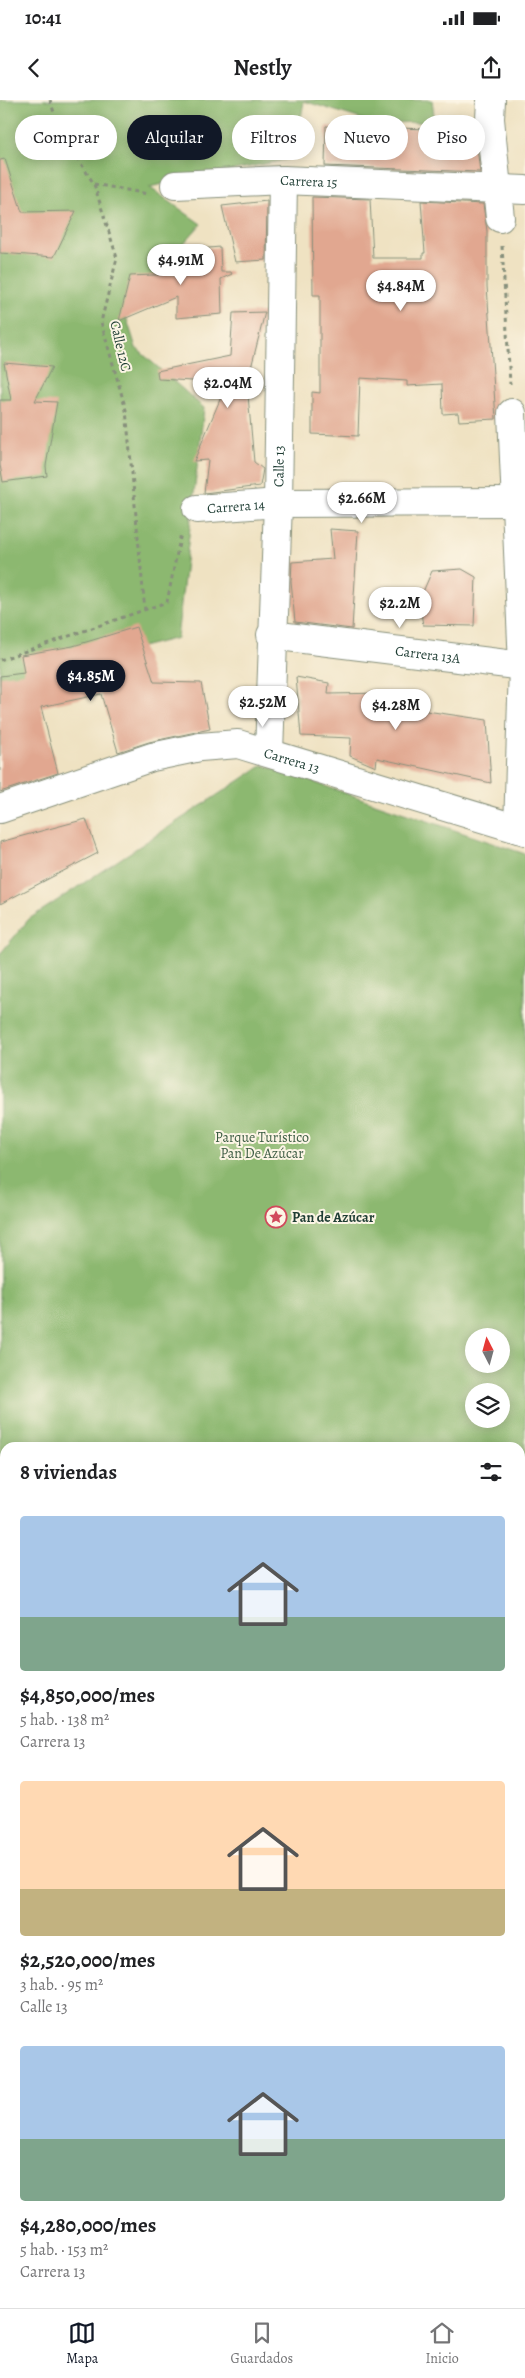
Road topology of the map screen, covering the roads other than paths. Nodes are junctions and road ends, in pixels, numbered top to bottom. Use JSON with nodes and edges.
{"nodes":[{"id":1,"x":490,"y":100,"type":"edge"},
{"id":2,"x":283,"y":180,"type":"junction"},
{"id":3,"x":174,"y":186,"type":"road end"},
{"id":4,"x":497,"y":188,"type":"junction"},
{"id":5,"x":525,"y":190,"type":"edge"},
{"id":6,"x":500,"y":218,"type":"road end"},
{"id":7,"x":512,"y":414,"type":"road end"},
{"id":8,"x":278,"y":502,"type":"junction"},
{"id":9,"x":520,"y":502,"type":"edge"},
{"id":10,"x":197,"y":509,"type":"road end"},
{"id":11,"x":272,"y":635,"type":"junction"},
{"id":12,"x":524,"y":666,"type":"junction"},
{"id":13,"x":269,"y":752,"type":"junction"},
{"id":14,"x":0,"y":810,"type":"edge"},
{"id":15,"x":522,"y":830,"type":"edge"}],
"edges":[{"from":1,"to":4,"type":"street"},
{"from":2,"to":3,"type":"street","name":"Carrera 15"},
{"from":2,"to":4,"type":"street","name":"Carrera 15"},
{"from":2,"to":8,"type":"street","name":"Calle 13"},
{"from":4,"to":5,"type":"street","name":"Carrera 15"},
{"from":4,"to":6,"type":"street"},
{"from":7,"to":9,"type":"street"},
{"from":8,"to":9,"type":"street","name":"Carrera 14"},
{"from":8,"to":10,"type":"street","name":"Carrera 14"},
{"from":8,"to":11,"type":"street","name":"Calle 13"},
{"from":9,"to":12,"type":"street"},
{"from":11,"to":12,"type":"street","name":"Carrera 13A"},
{"from":11,"to":13,"type":"street","name":"Calle 13"},
{"from":12,"to":15,"type":"street"},
{"from":13,"to":14,"type":"street","name":"Carrera 13"},
{"from":13,"to":15,"type":"street","name":"Carrera 13"}]}
